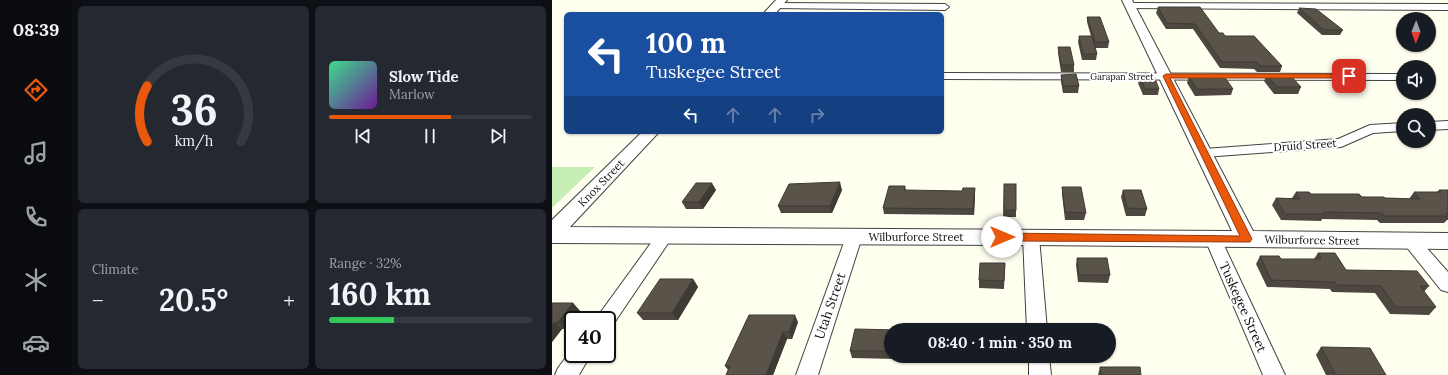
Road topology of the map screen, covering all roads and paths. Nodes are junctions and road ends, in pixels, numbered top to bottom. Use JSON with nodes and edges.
{"nodes":[{"id":1,"x":1129,"y":3,"type":"edge"},
{"id":2,"x":776,"y":7,"type":"edge"},
{"id":3,"x":945,"y":7,"type":"dead end"},
{"id":4,"x":1448,"y":7,"type":"edge"},
{"id":5,"x":944,"y":76,"type":"edge"},
{"id":6,"x":1166,"y":76,"type":"junction"},
{"id":7,"x":1396,"y":77,"type":"edge"},
{"id":8,"x":1448,"y":125,"type":"edge"},
{"id":9,"x":1436,"y":126,"type":"edge"},
{"id":10,"x":1396,"y":128,"type":"edge"},
{"id":11,"x":649,"y":134,"type":"edge"},
{"id":12,"x":1204,"y":153,"type":"junction"},
{"id":13,"x":552,"y":234,"type":"edge"},
{"id":14,"x":665,"y":236,"type":"junction"},
{"id":15,"x":854,"y":236,"type":"junction"},
{"id":16,"x":1031,"y":237,"type":"junction"},
{"id":17,"x":1213,"y":239,"type":"junction"},
{"id":18,"x":1246,"y":239,"type":"junction"},
{"id":19,"x":1411,"y":241,"type":"junction"},
{"id":20,"x":1448,"y":241,"type":"edge"},
{"id":21,"x":1448,"y":285,"type":"edge"},
{"id":22,"x":611,"y":311,"type":"edge"},
{"id":23,"x":1037,"y":323,"type":"edge"},
{"id":24,"x":575,"y":363,"type":"edge"},
{"id":25,"x":1039,"y":363,"type":"edge"},
{"id":26,"x":566,"y":375,"type":"edge"},
{"id":27,"x":807,"y":375,"type":"edge"},
{"id":28,"x":1040,"y":375,"type":"edge"},
{"id":29,"x":1274,"y":375,"type":"edge"}],
"edges":[{"from":1,"to":4,"type":"street"},
{"from":1,"to":6,"type":"street"},
{"from":2,"to":3,"type":"street"},
{"from":5,"to":6,"type":"street","name":"Garapan Street"},
{"from":6,"to":7,"type":"street","name":"Garapan Street"},
{"from":6,"to":12,"type":"street"},
{"from":8,"to":9,"type":"street"},
{"from":10,"to":12,"type":"street","name":"Druid Street"},
{"from":11,"to":13,"type":"street","name":"Knox Street"},
{"from":12,"to":18,"type":"street"},
{"from":13,"to":14,"type":"street","name":"Wilburforce Street"},
{"from":14,"to":15,"type":"street","name":"Wilburforce Street"},
{"from":14,"to":22,"type":"street"},
{"from":15,"to":16,"type":"street","name":"Wilburforce Street"},
{"from":15,"to":27,"type":"street","name":"Utah Street"},
{"from":16,"to":17,"type":"street","name":"Wilburforce Street"},
{"from":16,"to":23,"type":"street"},
{"from":17,"to":18,"type":"street","name":"Wilburforce Street"},
{"from":17,"to":29,"type":"street","name":"Tuskegee Street"},
{"from":18,"to":19,"type":"street","name":"Wilburforce Street"},
{"from":19,"to":20,"type":"street","name":"Wilburforce Street"},
{"from":19,"to":21,"type":"street"},
{"from":24,"to":26,"type":"street"},
{"from":25,"to":28,"type":"street"}]}
